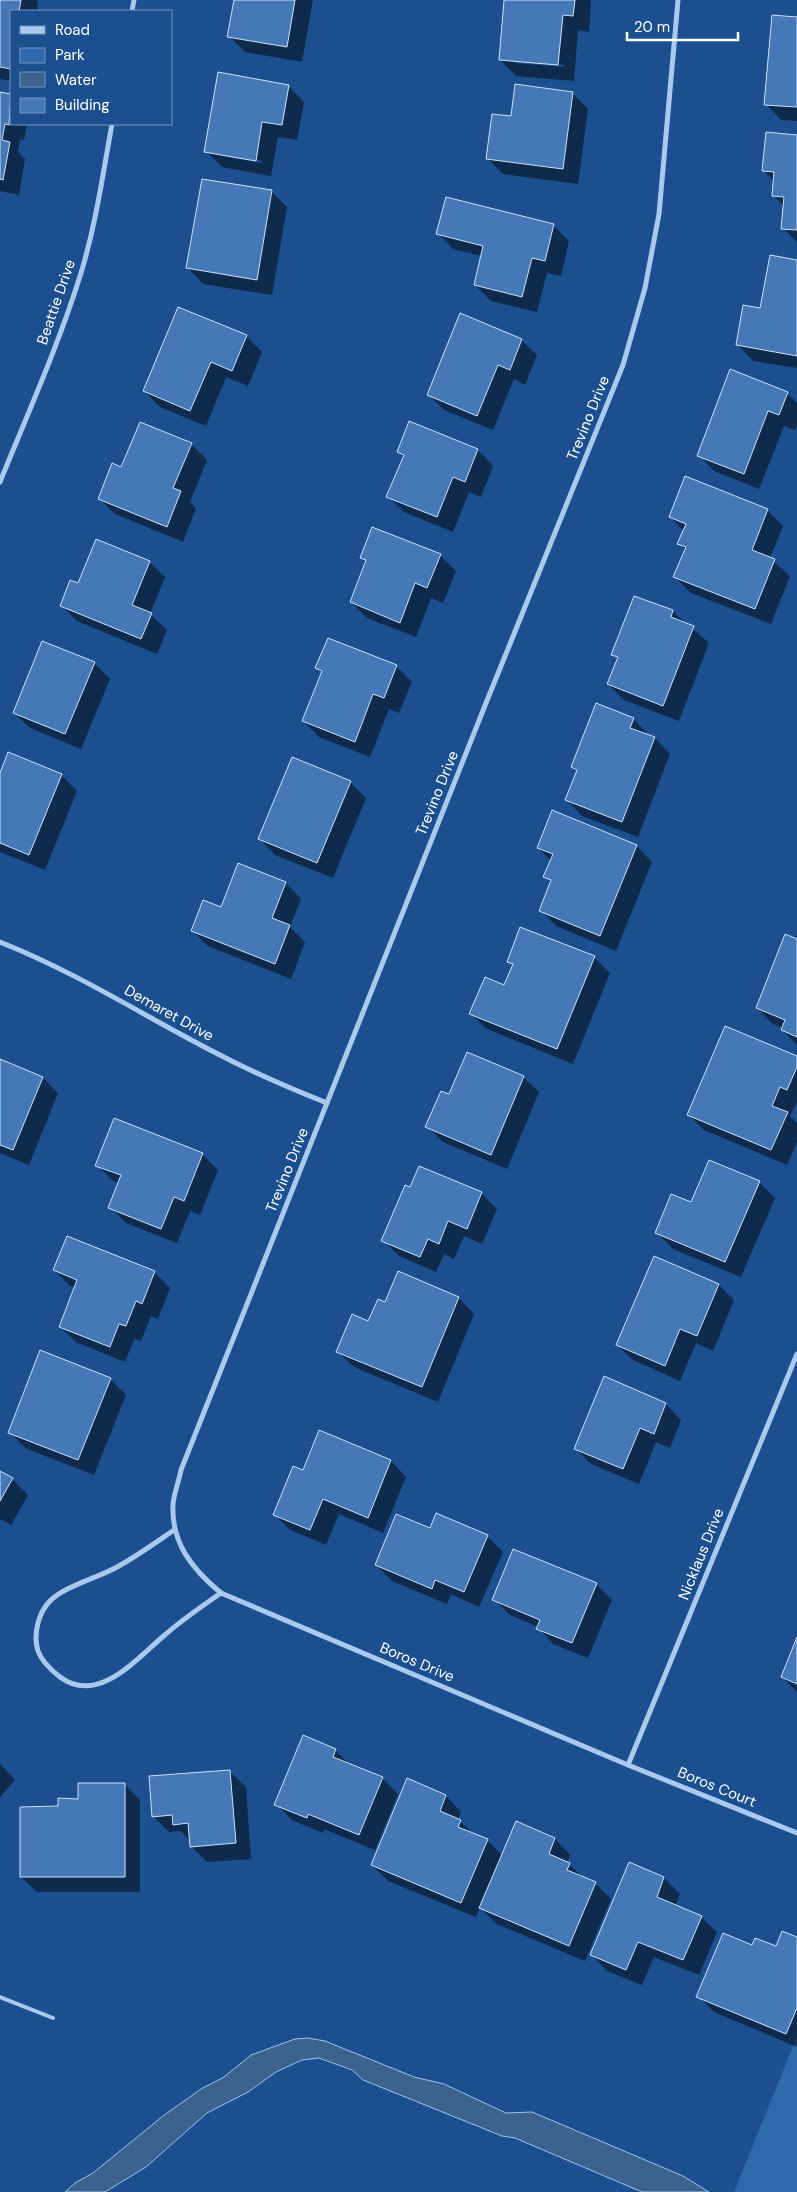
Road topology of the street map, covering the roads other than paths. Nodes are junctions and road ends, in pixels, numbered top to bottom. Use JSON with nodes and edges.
{"nodes":[{"id":1,"x":678,"y":0,"type":"edge"},
{"id":2,"x":112,"y":125,"type":"edge"},
{"id":3,"x":0,"y":482,"type":"edge"},
{"id":4,"x":0,"y":942,"type":"edge"},
{"id":5,"x":327,"y":1103,"type":"junction"},
{"id":6,"x":797,"y":1354,"type":"edge"},
{"id":7,"x":174,"y":1530,"type":"junction"},
{"id":8,"x":200,"y":1576,"type":"joint"},
{"id":9,"x":221,"y":1593,"type":"junction"},
{"id":10,"x":628,"y":1765,"type":"junction"},
{"id":11,"x":797,"y":1833,"type":"edge"},
{"id":12,"x":0,"y":1997,"type":"edge"},
{"id":13,"x":53,"y":2018,"type":"dead end"}],
"edges":[{"from":1,"to":5,"type":"street","name":"Trevino Drive"},
{"from":2,"to":3,"type":"street","name":"Beattie Drive"},
{"from":4,"to":5,"type":"street","name":"Demaret Drive"},
{"from":5,"to":7,"type":"street","name":"Trevino Drive"},
{"from":6,"to":10,"type":"street","name":"Nicklaus Drive"},
{"from":7,"to":8,"type":"street","name":"Trevino Drive"},
{"from":7,"to":9,"type":"street"},
{"from":8,"to":9,"type":"street","name":"Boros Drive"},
{"from":9,"to":10,"type":"street","name":"Boros Drive"},
{"from":10,"to":11,"type":"street","name":"Boros Court"},
{"from":12,"to":13,"type":"lane"}]}
